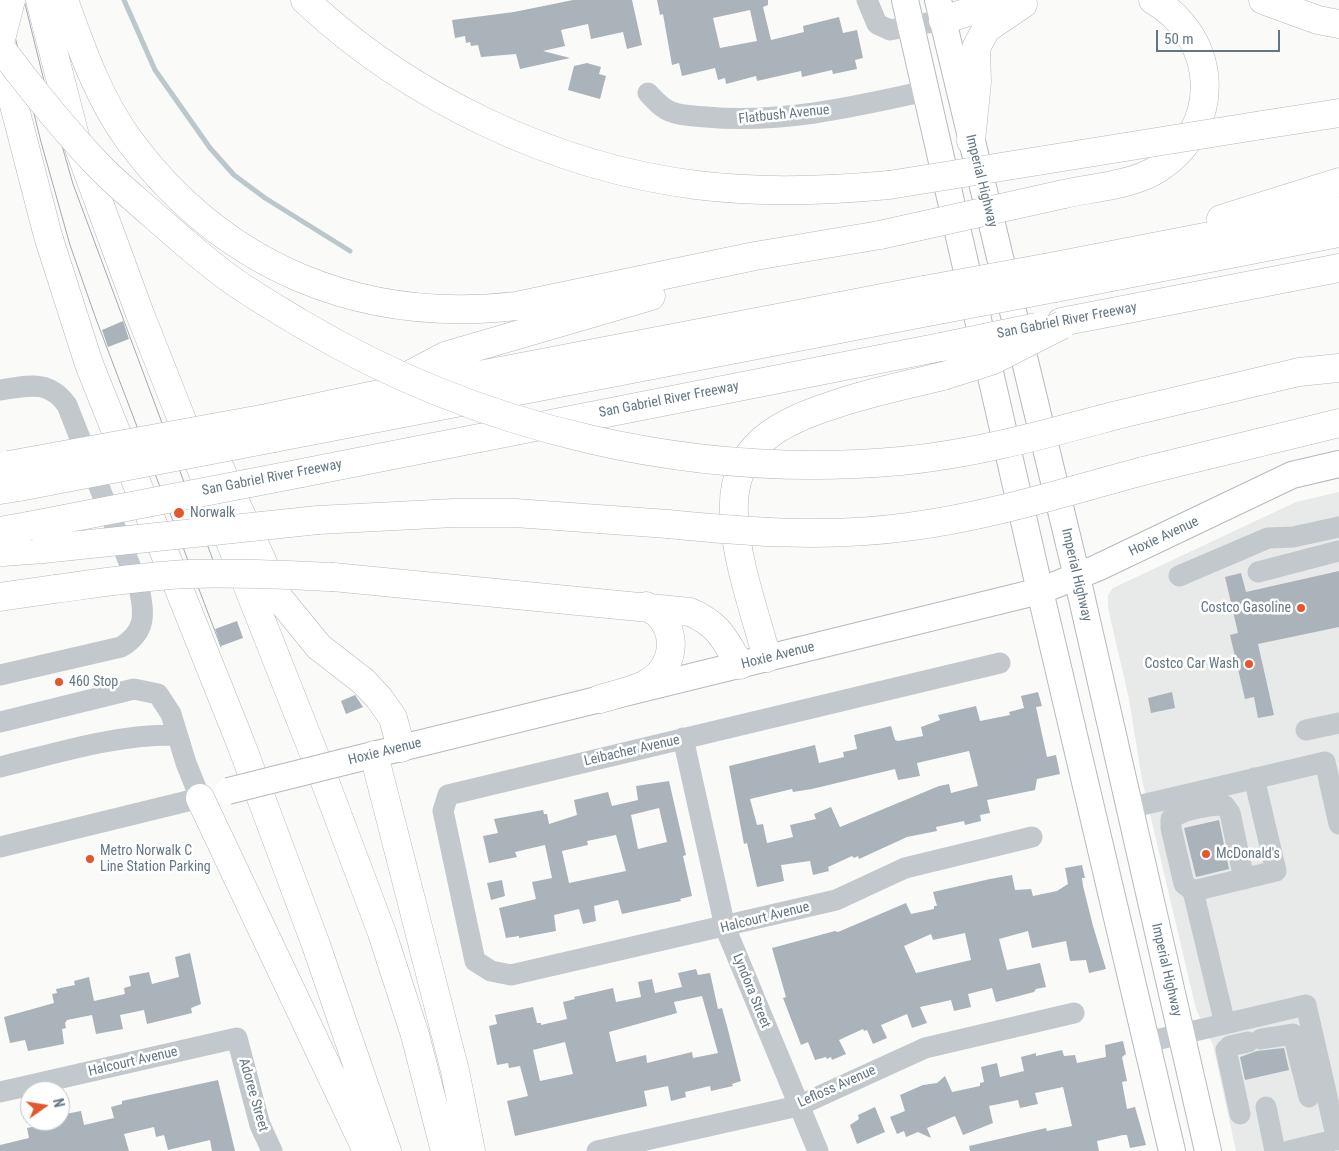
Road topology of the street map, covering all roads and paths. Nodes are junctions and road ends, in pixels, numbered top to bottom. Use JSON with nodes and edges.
{"nodes":[{"id":1,"x":12,"y":0,"type":"edge"},
{"id":2,"x":40,"y":0,"type":"edge"},
{"id":3,"x":64,"y":0,"type":"edge"},
{"id":4,"x":305,"y":0,"type":"edge"},
{"id":5,"x":867,"y":0,"type":"edge"},
{"id":6,"x":905,"y":0,"type":"edge"},
{"id":7,"x":1153,"y":0,"type":"edge"},
{"id":8,"x":1263,"y":0,"type":"edge"},
{"id":9,"x":1031,"y":2,"type":"edge"},
{"id":10,"x":940,"y":10,"type":"edge"},
{"id":11,"x":1339,"y":24,"type":"edge"},
{"id":12,"x":912,"y":26,"type":"junction"},
{"id":13,"x":0,"y":45,"type":"edge"},
{"id":14,"x":0,"y":51,"type":"edge"},
{"id":15,"x":926,"y":91,"type":"junction"},
{"id":16,"x":648,"y":93,"type":"dead end"},
{"id":17,"x":1339,"y":113,"type":"edge"},
{"id":18,"x":76,"y":140,"type":"junction"},
{"id":19,"x":971,"y":142,"type":"junction"},
{"id":20,"x":1339,"y":182,"type":"edge"},
{"id":21,"x":1339,"y":211,"type":"edge"},
{"id":22,"x":1339,"y":233,"type":"edge"},
{"id":23,"x":880,"y":235,"type":"junction"},
{"id":24,"x":1339,"y":246,"type":"edge"},
{"id":25,"x":1093,"y":259,"type":"junction"},
{"id":26,"x":1339,"y":268,"type":"edge"},
{"id":27,"x":1059,"y":304,"type":"junction"},
{"id":28,"x":932,"y":318,"type":"junction"},
{"id":29,"x":1339,"y":355,"type":"edge"},
{"id":30,"x":1339,"y":368,"type":"edge"},
{"id":31,"x":1299,"y":372,"type":"junction"},
{"id":32,"x":0,"y":390,"type":"edge"},
{"id":33,"x":370,"y":396,"type":"junction"},
{"id":34,"x":1339,"y":423,"type":"edge"},
{"id":35,"x":270,"y":428,"type":"junction"},
{"id":36,"x":1339,"y":464,"type":"edge"},
{"id":37,"x":7,"y":477,"type":"edge"},
{"id":38,"x":1339,"y":527,"type":"edge"},
{"id":39,"x":0,"y":531,"type":"edge"},
{"id":40,"x":1313,"y":532,"type":"junction"},
{"id":41,"x":0,"y":550,"type":"edge"},
{"id":42,"x":1329,"y":553,"type":"edge"},
{"id":43,"x":1258,"y":572,"type":"dead end"},
{"id":44,"x":1179,"y":576,"type":"dead end"},
{"id":45,"x":1077,"y":577,"type":"junction"},
{"id":46,"x":1040,"y":591,"type":"junction"},
{"id":47,"x":0,"y":597,"type":"edge"},
{"id":48,"x":646,"y":606,"type":"junction"},
{"id":49,"x":767,"y":658,"type":"junction"},
{"id":50,"x":1000,"y":663,"type":"dead end"},
{"id":51,"x":740,"y":665,"type":"junction"},
{"id":52,"x":0,"y":675,"type":"edge"},
{"id":53,"x":600,"y":699,"type":"junction"},
{"id":54,"x":0,"y":722,"type":"edge"},
{"id":55,"x":1339,"y":723,"type":"edge"},
{"id":56,"x":1306,"y":730,"type":"dead end"},
{"id":57,"x":176,"y":735,"type":"junction"},
{"id":58,"x":683,"y":738,"type":"junction"},
{"id":59,"x":401,"y":748,"type":"junction"},
{"id":60,"x":374,"y":755,"type":"junction"},
{"id":61,"x":0,"y":767,"type":"edge"},
{"id":62,"x":1254,"y":778,"type":"junction"},
{"id":63,"x":200,"y":798,"type":"junction"},
{"id":64,"x":1129,"y":808,"type":"junction"},
{"id":65,"x":1338,"y":812,"type":"edge"},
{"id":66,"x":1032,"y":837,"type":"dead end"},
{"id":67,"x":0,"y":847,"type":"edge"},
{"id":68,"x":1244,"y":879,"type":"junction"},
{"id":69,"x":1193,"y":891,"type":"junction"},
{"id":70,"x":725,"y":927,"type":"junction"},
{"id":71,"x":491,"y":971,"type":"joint"},
{"id":72,"x":1074,"y":1013,"type":"dead end"},
{"id":73,"x":1225,"y":1024,"type":"junction"},
{"id":74,"x":1181,"y":1034,"type":"junction"},
{"id":75,"x":237,"y":1038,"type":"joint"},
{"id":76,"x":1147,"y":1042,"type":"junction"},
{"id":77,"x":0,"y":1092,"type":"edge"},
{"id":78,"x":1309,"y":1097,"type":"dead end"},
{"id":79,"x":798,"y":1106,"type":"junction"},
{"id":80,"x":1266,"y":1107,"type":"dead end"},
{"id":81,"x":1240,"y":1114,"type":"dead end"},
{"id":82,"x":1338,"y":1140,"type":"edge"},
{"id":83,"x":272,"y":1151,"type":"edge"},
{"id":84,"x":367,"y":1151,"type":"edge"},
{"id":85,"x":387,"y":1151,"type":"edge"},
{"id":86,"x":445,"y":1151,"type":"edge"},
{"id":87,"x":470,"y":1151,"type":"edge"},
{"id":88,"x":597,"y":1151,"type":"edge"},
{"id":89,"x":818,"y":1151,"type":"edge"},
{"id":90,"x":1172,"y":1151,"type":"edge"},
{"id":91,"x":1208,"y":1151,"type":"edge"},
{"id":92,"x":1275,"y":1151,"type":"edge"},
{"id":93,"x":1289,"y":1151,"type":"edge"}],
"edges":[{"from":1,"to":13,"type":"highway","bridge":true},
{"from":2,"to":18,"type":"highway"},
{"from":3,"to":23,"type":"highway"},
{"from":4,"to":17,"type":"highway","bridge":true},
{"from":5,"to":12,"type":"street"},
{"from":6,"to":12,"type":"main road"},
{"from":7,"to":23,"type":"highway","bridge":true},
{"from":8,"to":11,"type":"highway"},
{"from":9,"to":10,"type":"highway"},
{"from":9,"to":19,"type":"highway"},
{"from":10,"to":12,"type":"street"},
{"from":10,"to":19,"type":"main road","name":"Imperial Highway"},
{"from":12,"to":15,"type":"main road"},
{"from":13,"to":31,"type":"highway","bridge":true},
{"from":14,"to":85,"type":"highway"},
{"from":15,"to":16,"type":"street","name":"Flatbush Avenue"},
{"from":15,"to":46,"type":"main road"},
{"from":18,"to":59,"type":"highway"},
{"from":18,"to":86,"type":"highway"},
{"from":19,"to":45,"type":"main road","name":"Imperial Highway"},
{"from":20,"to":25,"type":"highway"},
{"from":21,"to":25,"type":"highway","name":"San Gabriel River Freeway"},
{"from":22,"to":27,"type":"highway"},
{"from":23,"to":33,"type":"highway"},
{"from":24,"to":27,"type":"highway"},
{"from":25,"to":27,"type":"highway","name":"San Gabriel River Freeway"},
{"from":26,"to":27,"type":"highway","name":"San Gabriel River Freeway"},
{"from":27,"to":28,"type":"highway","name":"San Gabriel River Freeway","bridge":true},
{"from":27,"to":28,"type":"highway","name":"San Gabriel River Freeway","bridge":true},
{"from":27,"to":49,"type":"highway","bridge":true},
{"from":28,"to":33,"type":"highway","name":"San Gabriel River Freeway"},
{"from":28,"to":35,"type":"highway"},
{"from":28,"to":39,"type":"highway","name":"San Gabriel River Freeway","bridge":true},
{"from":29,"to":31,"type":"highway"},
{"from":30,"to":31,"type":"highway"},
{"from":32,"to":52,"type":"street"},
{"from":33,"to":35,"type":"highway","name":"San Gabriel River Freeway"},
{"from":34,"to":41,"type":"highway","bridge":true},
{"from":35,"to":37,"type":"highway","name":"San Gabriel River Freeway","bridge":true},
{"from":36,"to":45,"type":"main road","name":"Hoxie Avenue"},
{"from":38,"to":40,"type":"street"},
{"from":40,"to":42,"type":"street"},
{"from":40,"to":44,"type":"street"},
{"from":42,"to":43,"type":"street"},
{"from":45,"to":46,"type":"main road","name":"Hoxie Avenue"},
{"from":45,"to":64,"type":"main road","name":"Imperial Highway"},
{"from":46,"to":49,"type":"main road","name":"Hoxie Avenue"},
{"from":46,"to":76,"type":"main road"},
{"from":47,"to":48,"type":"highway","bridge":true},
{"from":48,"to":51,"type":"highway"},
{"from":48,"to":53,"type":"highway"},
{"from":49,"to":51,"type":"main road","name":"Hoxie Avenue"},
{"from":50,"to":58,"type":"street","name":"Leibacher Avenue"},
{"from":51,"to":53,"type":"main road","name":"Hoxie Avenue"},
{"from":53,"to":59,"type":"main road","name":"Hoxie Avenue"},
{"from":54,"to":57,"type":"street"},
{"from":55,"to":56,"type":"street"},
{"from":57,"to":61,"type":"street"},
{"from":57,"to":63,"type":"street"},
{"from":58,"to":70,"type":"street","name":"Lyndora Street"},
{"from":58,"to":71,"type":"street","name":"Leibacher Avenue"},
{"from":59,"to":60,"type":"main road","name":"Hoxie Avenue"},
{"from":60,"to":63,"type":"main road","name":"Hoxie Avenue","bridge":true},
{"from":60,"to":87,"type":"highway"},
{"from":62,"to":64,"type":"street"},
{"from":62,"to":65,"type":"street"},
{"from":62,"to":68,"type":"street"},
{"from":63,"to":67,"type":"street"},
{"from":63,"to":84,"type":"highway"},
{"from":64,"to":74,"type":"main road","name":"Imperial Highway"},
{"from":66,"to":70,"type":"street","name":"Halcourt Avenue"},
{"from":68,"to":69,"type":"street"},
{"from":68,"to":69,"type":"street"},
{"from":69,"to":73,"type":"street"},
{"from":70,"to":71,"type":"street","name":"Halcourt Avenue"},
{"from":70,"to":79,"type":"street","name":"Lyndora Street"},
{"from":72,"to":79,"type":"street","name":"Lefloss Avenue"},
{"from":73,"to":74,"type":"street"},
{"from":73,"to":82,"type":"street"},
{"from":74,"to":76,"type":"street"},
{"from":74,"to":91,"type":"main road","name":"Imperial Highway"},
{"from":75,"to":77,"type":"street","name":"Halcourt Avenue"},
{"from":75,"to":83,"type":"street","name":"Adoree Street"},
{"from":76,"to":90,"type":"main road"},
{"from":78,"to":81,"type":"street"},
{"from":79,"to":88,"type":"street","name":"Lefloss Avenue"},
{"from":79,"to":89,"type":"street","name":"Lyndora Street"},
{"from":80,"to":92,"type":"street"},
{"from":82,"to":93,"type":"street"}]}
